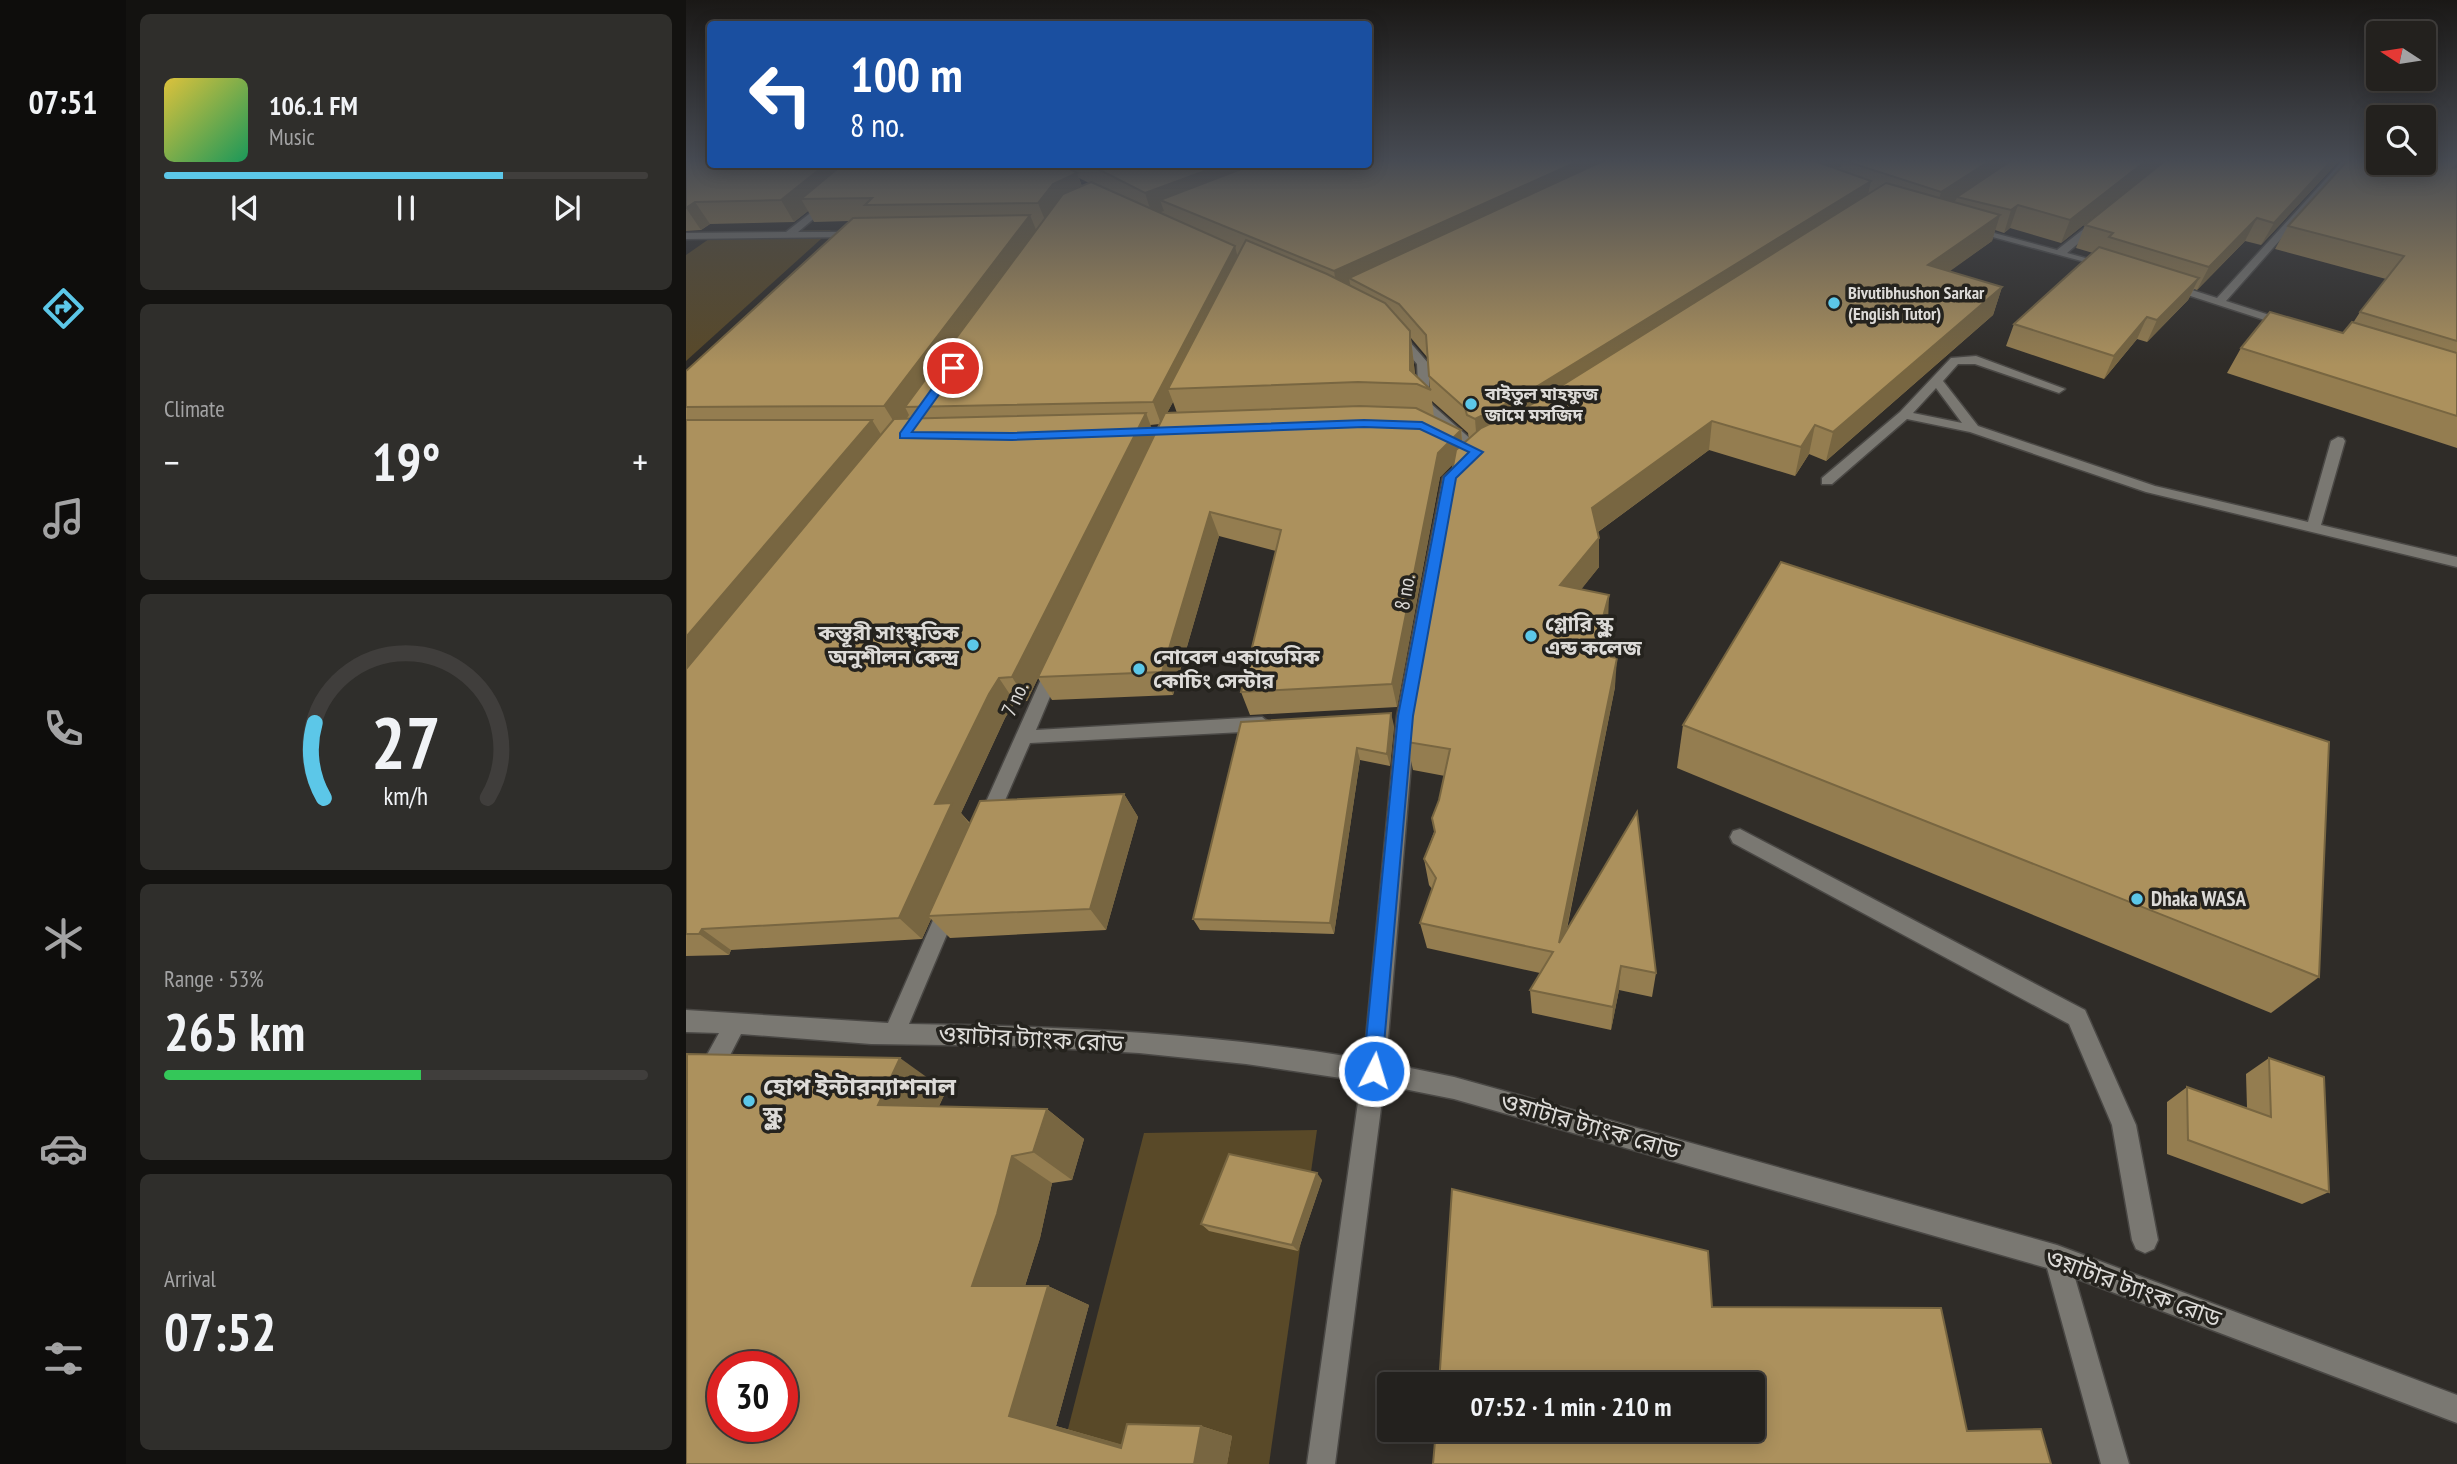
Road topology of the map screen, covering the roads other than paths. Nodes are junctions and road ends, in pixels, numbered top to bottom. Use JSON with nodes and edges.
{"nodes":[{"id":1,"x":797,"y":228,"type":"edge"},
{"id":2,"x":1966,"y":228,"type":"edge"},
{"id":3,"x":2090,"y":228,"type":"edge"},
{"id":4,"x":2286,"y":228,"type":"edge"},
{"id":5,"x":863,"y":235,"type":"edge"},
{"id":6,"x":686,"y":236,"type":"edge"},
{"id":7,"x":703,"y":236,"type":"junction"},
{"id":8,"x":836,"y":236,"type":"junction"},
{"id":9,"x":787,"y":237,"type":"junction"},
{"id":10,"x":827,"y":245,"type":"edge"},
{"id":11,"x":686,"y":248,"type":"edge"},
{"id":12,"x":2060,"y":253,"type":"junction"},
{"id":13,"x":2113,"y":269,"type":"edge"},
{"id":14,"x":2153,"y":281,"type":"edge"},
{"id":15,"x":2220,"y":302,"type":"junction"},
{"id":16,"x":1384,"y":326,"type":"edge"},
{"id":17,"x":2295,"y":326,"type":"edge"},
{"id":18,"x":1937,"y":381,"type":"junction"},
{"id":19,"x":2059,"y":389,"type":"dead end"},
{"id":20,"x":1904,"y":415,"type":"junction"},
{"id":21,"x":1973,"y":429,"type":"junction"},
{"id":22,"x":1433,"y":431,"type":"edge"},
{"id":23,"x":2338,"y":441,"type":"dead end"},
{"id":24,"x":1482,"y":449,"type":"junction"},
{"id":25,"x":1827,"y":481,"type":"dead end"},
{"id":26,"x":2313,"y":528,"type":"junction"},
{"id":27,"x":2457,"y":562,"type":"edge"},
{"id":28,"x":1062,"y":652,"type":"edge"},
{"id":29,"x":1282,"y":723,"type":"edge"},
{"id":30,"x":1022,"y":737,"type":"junction"},
{"id":31,"x":979,"y":836,"type":"edge"},
{"id":32,"x":1740,"y":837,"type":"dead end"},
{"id":33,"x":958,"y":886,"type":"edge"},
{"id":34,"x":686,"y":1021,"type":"edge"},
{"id":35,"x":736,"y":1022,"type":"junction"},
{"id":36,"x":894,"y":1034,"type":"junction"},
{"id":37,"x":1374,"y":1071,"type":"junction"},
{"id":38,"x":686,"y":1117,"type":"edge"},
{"id":39,"x":2145,"y":1240,"type":"dead end"},
{"id":40,"x":2057,"y":1258,"type":"junction"},
{"id":41,"x":2457,"y":1409,"type":"edge"},
{"id":42,"x":1321,"y":1464,"type":"edge"},
{"id":43,"x":2115,"y":1464,"type":"edge"}],
"edges":[{"from":1,"to":9,"type":"street"},
{"from":2,"to":12,"type":"street"},
{"from":3,"to":12,"type":"street"},
{"from":4,"to":15,"type":"street"},
{"from":5,"to":8,"type":"street"},
{"from":6,"to":7,"type":"street"},
{"from":7,"to":9,"type":"street"},
{"from":7,"to":11,"type":"street"},
{"from":8,"to":9,"type":"street"},
{"from":8,"to":10,"type":"street"},
{"from":12,"to":13,"type":"street"},
{"from":14,"to":15,"type":"street"},
{"from":15,"to":17,"type":"street"},
{"from":16,"to":24,"type":"street"},
{"from":18,"to":19,"type":"street"},
{"from":18,"to":20,"type":"street"},
{"from":18,"to":21,"type":"street"},
{"from":20,"to":21,"type":"street"},
{"from":20,"to":25,"type":"street"},
{"from":21,"to":26,"type":"street"},
{"from":22,"to":24,"type":"street"},
{"from":23,"to":26,"type":"street"},
{"from":24,"to":37,"type":"street","name":"8 no."},
{"from":26,"to":27,"type":"street"},
{"from":28,"to":30,"type":"street","name":"7 no."},
{"from":29,"to":30,"type":"street"},
{"from":30,"to":31,"type":"street","name":"7 no."},
{"from":32,"to":39,"type":"street"},
{"from":33,"to":36,"type":"street"},
{"from":34,"to":35,"type":"street","name":"ওয়াটার ট্যাংক রোড"},
{"from":35,"to":36,"type":"street","name":"ওয়াটার ট্যাংক রোড"},
{"from":35,"to":38,"type":"street"},
{"from":36,"to":37,"type":"street","name":"ওয়াটার ট্যাংক রোড"},
{"from":37,"to":40,"type":"street","name":"ওয়াটার ট্যাংক রোড"},
{"from":37,"to":42,"type":"street","name":"8 no."},
{"from":40,"to":41,"type":"street","name":"ওয়াটার ট্যাংক রোড"},
{"from":40,"to":43,"type":"street"}]}
